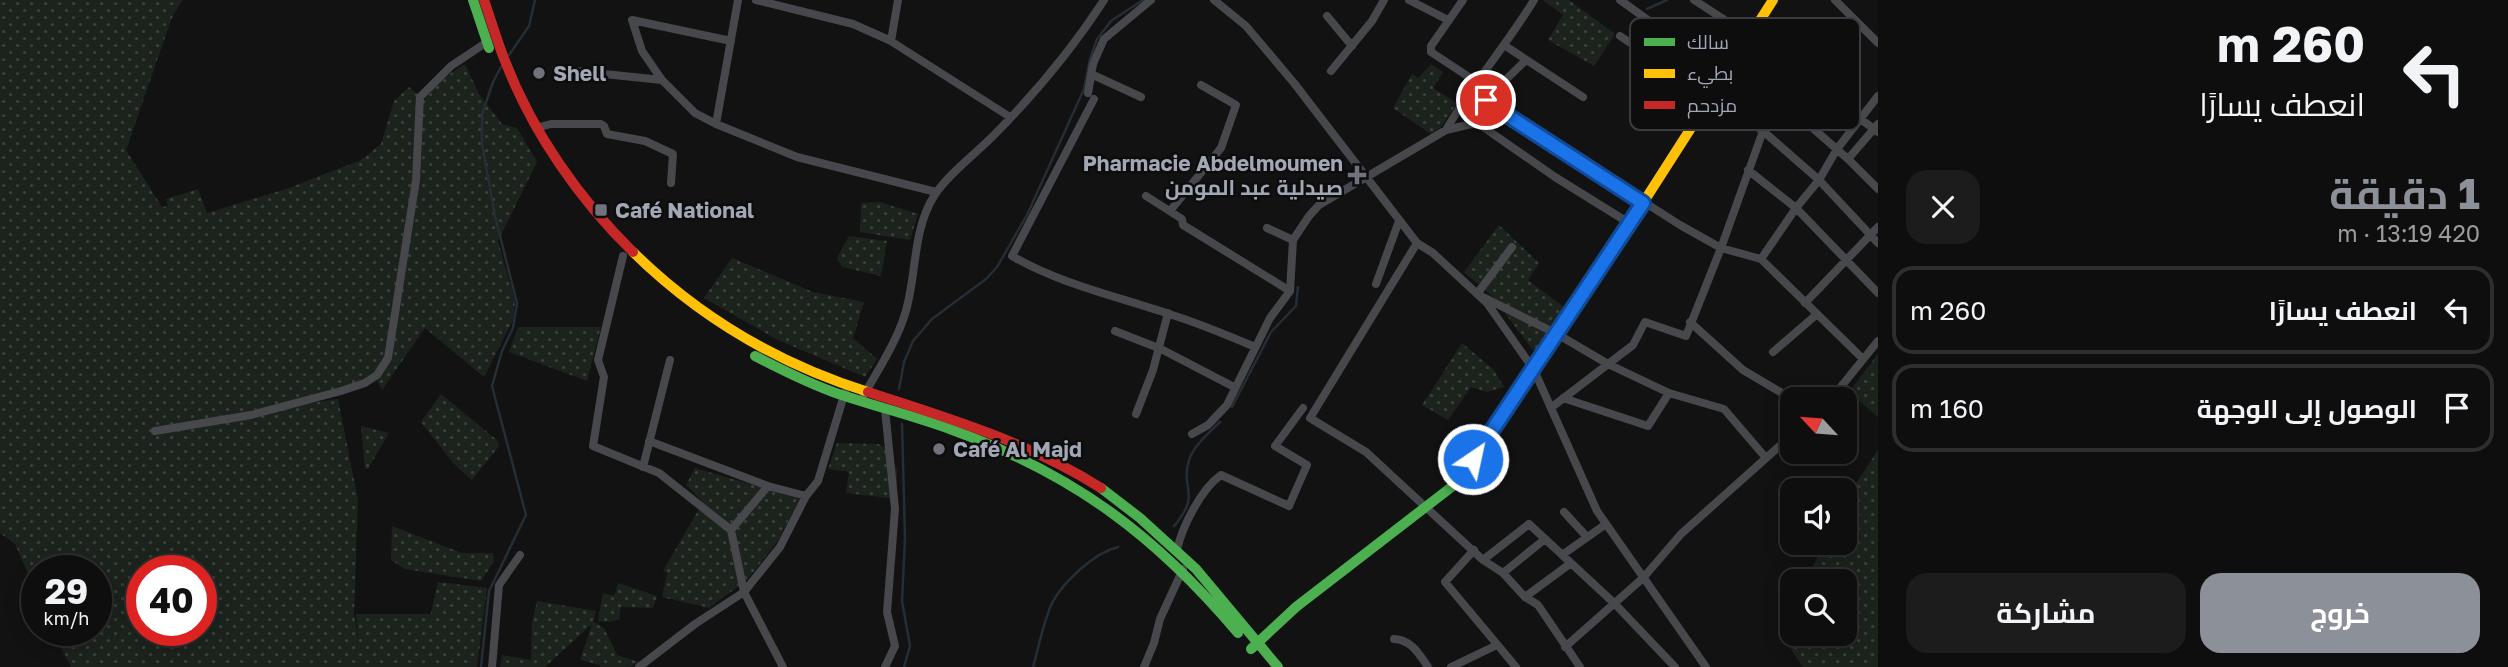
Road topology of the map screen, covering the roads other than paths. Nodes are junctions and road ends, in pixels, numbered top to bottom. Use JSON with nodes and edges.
{"nodes":[{"id":1,"x":473,"y":0,"type":"edge"},
{"id":2,"x":484,"y":0,"type":"edge"},
{"id":3,"x":738,"y":0,"type":"edge"},
{"id":4,"x":756,"y":0,"type":"edge"},
{"id":5,"x":898,"y":0,"type":"edge"},
{"id":6,"x":1104,"y":0,"type":"edge"},
{"id":7,"x":1151,"y":0,"type":"edge"},
{"id":8,"x":1214,"y":0,"type":"edge"},
{"id":9,"x":1384,"y":0,"type":"edge"},
{"id":10,"x":1409,"y":0,"type":"edge"},
{"id":11,"x":1463,"y":0,"type":"edge"},
{"id":12,"x":1534,"y":0,"type":"edge"},
{"id":13,"x":1620,"y":0,"type":"edge"},
{"id":14,"x":1694,"y":0,"type":"edge"},
{"id":15,"x":1773,"y":0,"type":"edge"},
{"id":16,"x":1835,"y":0,"type":"edge"},
{"id":17,"x":1327,"y":16,"type":"dead end"},
{"id":18,"x":1645,"y":18,"type":"edge"},
{"id":19,"x":1722,"y":18,"type":"edge"},
{"id":20,"x":1760,"y":18,"type":"edge"},
{"id":21,"x":1853,"y":18,"type":"edge"},
{"id":22,"x":1448,"y":20,"type":"junction"},
{"id":23,"x":1860,"y":25,"type":"edge"},
{"id":24,"x":1620,"y":36,"type":"dead end"},
{"id":25,"x":731,"y":41,"type":"junction"},
{"id":26,"x":891,"y":41,"type":"junction"},
{"id":27,"x":487,"y":42,"type":"junction"},
{"id":28,"x":1630,"y":43,"type":"edge"},
{"id":29,"x":1878,"y":43,"type":"edge"},
{"id":30,"x":1504,"y":45,"type":"junction"},
{"id":31,"x":1352,"y":46,"type":"junction"},
{"id":32,"x":496,"y":54,"type":"junction"},
{"id":33,"x":1526,"y":60,"type":"junction"},
{"id":34,"x":556,"y":69,"type":"dead end"},
{"id":35,"x":502,"y":70,"type":"junction"},
{"id":36,"x":1332,"y":71,"type":"dead end"},
{"id":37,"x":1091,"y":74,"type":"junction"},
{"id":38,"x":662,"y":80,"type":"junction"},
{"id":39,"x":1475,"y":81,"type":"junction"},
{"id":40,"x":1201,"y":85,"type":"dead end"},
{"id":41,"x":1878,"y":96,"type":"edge"},
{"id":42,"x":1141,"y":97,"type":"dead end"},
{"id":43,"x":1583,"y":97,"type":"dead end"},
{"id":44,"x":1010,"y":117,"type":"junction"},
{"id":45,"x":1510,"y":117,"type":"junction"},
{"id":46,"x":1861,"y":118,"type":"joint"},
{"id":47,"x":1476,"y":122,"type":"junction"},
{"id":48,"x":716,"y":124,"type":"junction"},
{"id":49,"x":536,"y":128,"type":"junction"},
{"id":50,"x":1877,"y":128,"type":"edge"},
{"id":51,"x":1446,"y":130,"type":"junction"},
{"id":52,"x":1689,"y":130,"type":"edge"},
{"id":53,"x":1815,"y":130,"type":"edge"},
{"id":54,"x":1852,"y":130,"type":"edge"},
{"id":55,"x":1763,"y":131,"type":"joint"},
{"id":56,"x":1837,"y":149,"type":"junction"},
{"id":57,"x":1848,"y":159,"type":"junction"},
{"id":58,"x":1748,"y":170,"type":"junction"},
{"id":59,"x":1365,"y":178,"type":"junction"},
{"id":60,"x":1819,"y":180,"type":"junction"},
{"id":61,"x":671,"y":183,"type":"dead end"},
{"id":62,"x":1878,"y":189,"type":"edge"},
{"id":63,"x":936,"y":192,"type":"junction"},
{"id":64,"x":1146,"y":196,"type":"dead end"},
{"id":65,"x":1643,"y":203,"type":"junction"},
{"id":66,"x":1796,"y":208,"type":"junction"},
{"id":67,"x":1170,"y":211,"type":"junction"},
{"id":68,"x":1399,"y":221,"type":"junction"},
{"id":69,"x":1629,"y":223,"type":"junction"},
{"id":70,"x":1878,"y":227,"type":"edge"},
{"id":71,"x":1267,"y":228,"type":"dead end"},
{"id":72,"x":1870,"y":235,"type":"junction"},
{"id":73,"x":1293,"y":240,"type":"junction"},
{"id":74,"x":1417,"y":243,"type":"junction"},
{"id":75,"x":1878,"y":243,"type":"edge"},
{"id":76,"x":1512,"y":247,"type":"dead end"},
{"id":77,"x":1721,"y":248,"type":"junction"},
{"id":78,"x":623,"y":256,"type":"junction"},
{"id":79,"x":1761,"y":259,"type":"junction"},
{"id":80,"x":1845,"y":260,"type":"junction"},
{"id":81,"x":1376,"y":284,"type":"dead end"},
{"id":82,"x":1290,"y":291,"type":"junction"},
{"id":83,"x":1878,"y":293,"type":"edge"},
{"id":84,"x":1476,"y":294,"type":"junction"},
{"id":85,"x":1805,"y":303,"type":"junction"},
{"id":86,"x":1168,"y":313,"type":"junction"},
{"id":87,"x":1816,"y":315,"type":"junction"},
{"id":88,"x":1690,"y":322,"type":"junction"},
{"id":89,"x":1115,"y":331,"type":"dead end"},
{"id":90,"x":1557,"y":334,"type":"junction"},
{"id":91,"x":1878,"y":341,"type":"edge"},
{"id":92,"x":1255,"y":346,"type":"junction"},
{"id":93,"x":1159,"y":349,"type":"junction"},
{"id":94,"x":1773,"y":352,"type":"dead end"},
{"id":95,"x":1863,"y":359,"type":"junction"},
{"id":96,"x":670,"y":360,"type":"dead end"},
{"id":97,"x":1608,"y":364,"type":"junction"},
{"id":98,"x":1534,"y":370,"type":"junction"},
{"id":99,"x":1234,"y":387,"type":"junction"},
{"id":100,"x":1841,"y":387,"type":"edge"},
{"id":101,"x":845,"y":391,"type":"junction"},
{"id":102,"x":1780,"y":392,"type":"edge"},
{"id":103,"x":1669,"y":393,"type":"junction"},
{"id":104,"x":863,"y":397,"type":"junction"},
{"id":105,"x":1563,"y":398,"type":"junction"},
{"id":106,"x":1552,"y":407,"type":"junction"},
{"id":107,"x":1303,"y":408,"type":"dead end"},
{"id":108,"x":885,"y":409,"type":"junction"},
{"id":109,"x":1136,"y":414,"type":"dead end"},
{"id":110,"x":155,"y":430,"type":"dead end"},
{"id":111,"x":1192,"y":434,"type":"dead end"},
{"id":112,"x":649,"y":441,"type":"junction"},
{"id":113,"x":1780,"y":446,"type":"edge"},
{"id":114,"x":1766,"y":458,"type":"junction"},
{"id":115,"x":643,"y":467,"type":"junction"},
{"id":116,"x":1055,"y":468,"type":"junction"},
{"id":117,"x":768,"y":486,"type":"junction"},
{"id":118,"x":806,"y":496,"type":"junction"},
{"id":119,"x":1427,"y":506,"type":"junction"},
{"id":120,"x":1564,"y":512,"type":"dead end"},
{"id":121,"x":1606,"y":524,"type":"junction"},
{"id":122,"x":731,"y":530,"type":"junction"},
{"id":123,"x":1587,"y":537,"type":"junction"},
{"id":124,"x":1545,"y":539,"type":"junction"},
{"id":125,"x":1177,"y":550,"type":"junction"},
{"id":126,"x":1474,"y":550,"type":"junction"},
{"id":127,"x":520,"y":555,"type":"dead end"},
{"id":128,"x":1562,"y":555,"type":"junction"},
{"id":129,"x":1483,"y":560,"type":"junction"},
{"id":130,"x":1570,"y":563,"type":"junction"},
{"id":131,"x":1185,"y":566,"type":"junction"},
{"id":132,"x":1503,"y":573,"type":"junction"},
{"id":133,"x":1643,"y":578,"type":"junction"},
{"id":134,"x":744,"y":592,"type":"junction"},
{"id":135,"x":1525,"y":597,"type":"junction"},
{"id":136,"x":1615,"y":604,"type":"junction"},
{"id":137,"x":1394,"y":639,"type":"dead end"},
{"id":138,"x":1497,"y":645,"type":"junction"},
{"id":139,"x":1254,"y":646,"type":"junction"},
{"id":140,"x":1565,"y":647,"type":"junction"},
{"id":141,"x":492,"y":667,"type":"edge"},
{"id":142,"x":639,"y":667,"type":"edge"},
{"id":143,"x":783,"y":667,"type":"edge"},
{"id":144,"x":885,"y":667,"type":"edge"},
{"id":145,"x":1144,"y":667,"type":"edge"},
{"id":146,"x":1266,"y":667,"type":"edge"},
{"id":147,"x":1278,"y":667,"type":"edge"},
{"id":148,"x":1428,"y":667,"type":"edge"},
{"id":149,"x":1451,"y":667,"type":"edge"},
{"id":150,"x":1516,"y":667,"type":"edge"},
{"id":151,"x":1580,"y":667,"type":"edge"},
{"id":152,"x":1675,"y":667,"type":"edge"},
{"id":153,"x":1706,"y":667,"type":"edge"}],
"edges":[{"from":1,"to":27,"type":"main road"},
{"from":2,"to":32,"type":"main road"},
{"from":3,"to":25,"type":"street"},
{"from":4,"to":26,"type":"street"},
{"from":5,"to":26,"type":"street"},
{"from":6,"to":44,"type":"street"},
{"from":7,"to":37,"type":"street"},
{"from":8,"to":59,"type":"street"},
{"from":9,"to":31,"type":"street"},
{"from":10,"to":22,"type":"street"},
{"from":11,"to":22,"type":"street"},
{"from":12,"to":30,"type":"street"},
{"from":13,"to":18,"type":"street"},
{"from":14,"to":19,"type":"street"},
{"from":15,"to":20,"type":"main road"},
{"from":16,"to":21,"type":"street"},
{"from":17,"to":31,"type":"street"},
{"from":22,"to":39,"type":"street"},
{"from":23,"to":29,"type":"street"},
{"from":24,"to":28,"type":"street"},
{"from":25,"to":38,"type":"street"},
{"from":25,"to":48,"type":"street"},
{"from":26,"to":44,"type":"street"},
{"from":27,"to":32,"type":"main road"},
{"from":27,"to":110,"type":"street"},
{"from":30,"to":33,"type":"street"},
{"from":30,"to":39,"type":"street"},
{"from":31,"to":36,"type":"street"},
{"from":32,"to":35,"type":"main road"},
{"from":33,"to":43,"type":"street"},
{"from":33,"to":45,"type":"street"},
{"from":34,"to":38,"type":"street"},
{"from":35,"to":49,"type":"main road"},
{"from":35,"to":78,"type":"main road"},
{"from":37,"to":42,"type":"street"},
{"from":37,"to":86,"type":"street"},
{"from":38,"to":48,"type":"street"},
{"from":39,"to":51,"type":"street"},
{"from":40,"to":67,"type":"street"},
{"from":41,"to":46,"type":"street"},
{"from":44,"to":63,"type":"street"},
{"from":45,"to":47,"type":"street"},
{"from":45,"to":65,"type":"street"},
{"from":46,"to":50,"type":"street"},
{"from":47,"to":51,"type":"street"},
{"from":47,"to":69,"type":"street"},
{"from":48,"to":63,"type":"street"},
{"from":49,"to":61,"type":"street"},
{"from":49,"to":101,"type":"main road"},
{"from":50,"to":57,"type":"street"},
{"from":51,"to":59,"type":"street"},
{"from":52,"to":65,"type":"main road"},
{"from":53,"to":56,"type":"street"},
{"from":54,"to":56,"type":"street"},
{"from":55,"to":58,"type":"street"},
{"from":55,"to":60,"type":"street"},
{"from":56,"to":57,"type":"street"},
{"from":56,"to":60,"type":"street"},
{"from":57,"to":62,"type":"street"},
{"from":58,"to":66,"type":"street"},
{"from":58,"to":77,"type":"street"},
{"from":59,"to":68,"type":"street"},
{"from":59,"to":73,"type":"street"},
{"from":60,"to":66,"type":"street"},
{"from":60,"to":72,"type":"street"},
{"from":63,"to":104,"type":"street"},
{"from":64,"to":67,"type":"street"},
{"from":65,"to":69,"type":"main road"},
{"from":65,"to":77,"type":"street"},
{"from":66,"to":79,"type":"street"},
{"from":66,"to":80,"type":"street"},
{"from":67,"to":82,"type":"street"},
{"from":68,"to":74,"type":"street"},
{"from":68,"to":81,"type":"street"},
{"from":69,"to":90,"type":"main road"},
{"from":70,"to":72,"type":"street"},
{"from":71,"to":73,"type":"street"},
{"from":72,"to":75,"type":"street"},
{"from":72,"to":80,"type":"street"},
{"from":73,"to":82,"type":"street"},
{"from":74,"to":84,"type":"street"},
{"from":74,"to":119,"type":"street"},
{"from":76,"to":84,"type":"street"},
{"from":77,"to":79,"type":"street"},
{"from":77,"to":88,"type":"street"},
{"from":78,"to":101,"type":"main road"},
{"from":78,"to":115,"type":"street"},
{"from":79,"to":85,"type":"street"},
{"from":80,"to":83,"type":"street"},
{"from":80,"to":85,"type":"street"},
{"from":82,"to":92,"type":"street"},
{"from":84,"to":90,"type":"street"},
{"from":84,"to":98,"type":"street"},
{"from":85,"to":87,"type":"street"},
{"from":86,"to":92,"type":"street"},
{"from":86,"to":93,"type":"street"},
{"from":87,"to":94,"type":"street"},
{"from":87,"to":95,"type":"street"},
{"from":88,"to":97,"type":"street"},
{"from":88,"to":102,"type":"street"},
{"from":89,"to":93,"type":"street"},
{"from":90,"to":97,"type":"street"},
{"from":90,"to":98,"type":"main road"},
{"from":91,"to":95,"type":"street"},
{"from":92,"to":99,"type":"street"},
{"from":93,"to":99,"type":"street"},
{"from":93,"to":109,"type":"street"},
{"from":95,"to":100,"type":"street"},
{"from":96,"to":112,"type":"street"},
{"from":97,"to":103,"type":"street"},
{"from":97,"to":105,"type":"street"},
{"from":98,"to":106,"type":"street"},
{"from":98,"to":119,"type":"main road"},
{"from":99,"to":111,"type":"street"},
{"from":101,"to":104,"type":"main road"},
{"from":101,"to":118,"type":"street"},
{"from":103,"to":105,"type":"street"},
{"from":103,"to":114,"type":"street"},
{"from":104,"to":108,"type":"main road"},
{"from":104,"to":116,"type":"main road"},
{"from":105,"to":106,"type":"street"},
{"from":106,"to":121,"type":"street"},
{"from":107,"to":125,"type":"street"},
{"from":108,"to":116,"type":"main road"},
{"from":108,"to":144,"type":"street"},
{"from":112,"to":115,"type":"street"},
{"from":112,"to":117,"type":"street"},
{"from":113,"to":114,"type":"street"},
{"from":114,"to":133,"type":"street"},
{"from":115,"to":122,"type":"street"},
{"from":116,"to":125,"type":"main road"},
{"from":116,"to":131,"type":"main road"},
{"from":117,"to":118,"type":"street"},
{"from":117,"to":122,"type":"street"},
{"from":118,"to":134,"type":"street"},
{"from":119,"to":126,"type":"street"},
{"from":119,"to":139,"type":"main road"},
{"from":120,"to":123,"type":"street"},
{"from":121,"to":123,"type":"street"},
{"from":121,"to":133,"type":"street"},
{"from":122,"to":134,"type":"street"},
{"from":123,"to":128,"type":"street"},
{"from":124,"to":128,"type":"street"},
{"from":124,"to":129,"type":"street"},
{"from":124,"to":132,"type":"street"},
{"from":125,"to":131,"type":"main road"},
{"from":126,"to":129,"type":"street"},
{"from":126,"to":138,"type":"street"},
{"from":127,"to":141,"type":"street"},
{"from":128,"to":130,"type":"street"},
{"from":129,"to":132,"type":"street"},
{"from":130,"to":135,"type":"street"},
{"from":130,"to":136,"type":"street"},
{"from":131,"to":139,"type":"main road"},
{"from":131,"to":145,"type":"street"},
{"from":132,"to":135,"type":"street"},
{"from":133,"to":136,"type":"street"},
{"from":133,"to":153,"type":"street"},
{"from":134,"to":142,"type":"street"},
{"from":134,"to":143,"type":"street"},
{"from":135,"to":140,"type":"street"},
{"from":136,"to":140,"type":"street"},
{"from":136,"to":152,"type":"street"},
{"from":137,"to":148,"type":"street"},
{"from":138,"to":149,"type":"street"},
{"from":138,"to":150,"type":"street"},
{"from":139,"to":146,"type":"main road"},
{"from":139,"to":147,"type":"main road"},
{"from":140,"to":151,"type":"street"}]}
